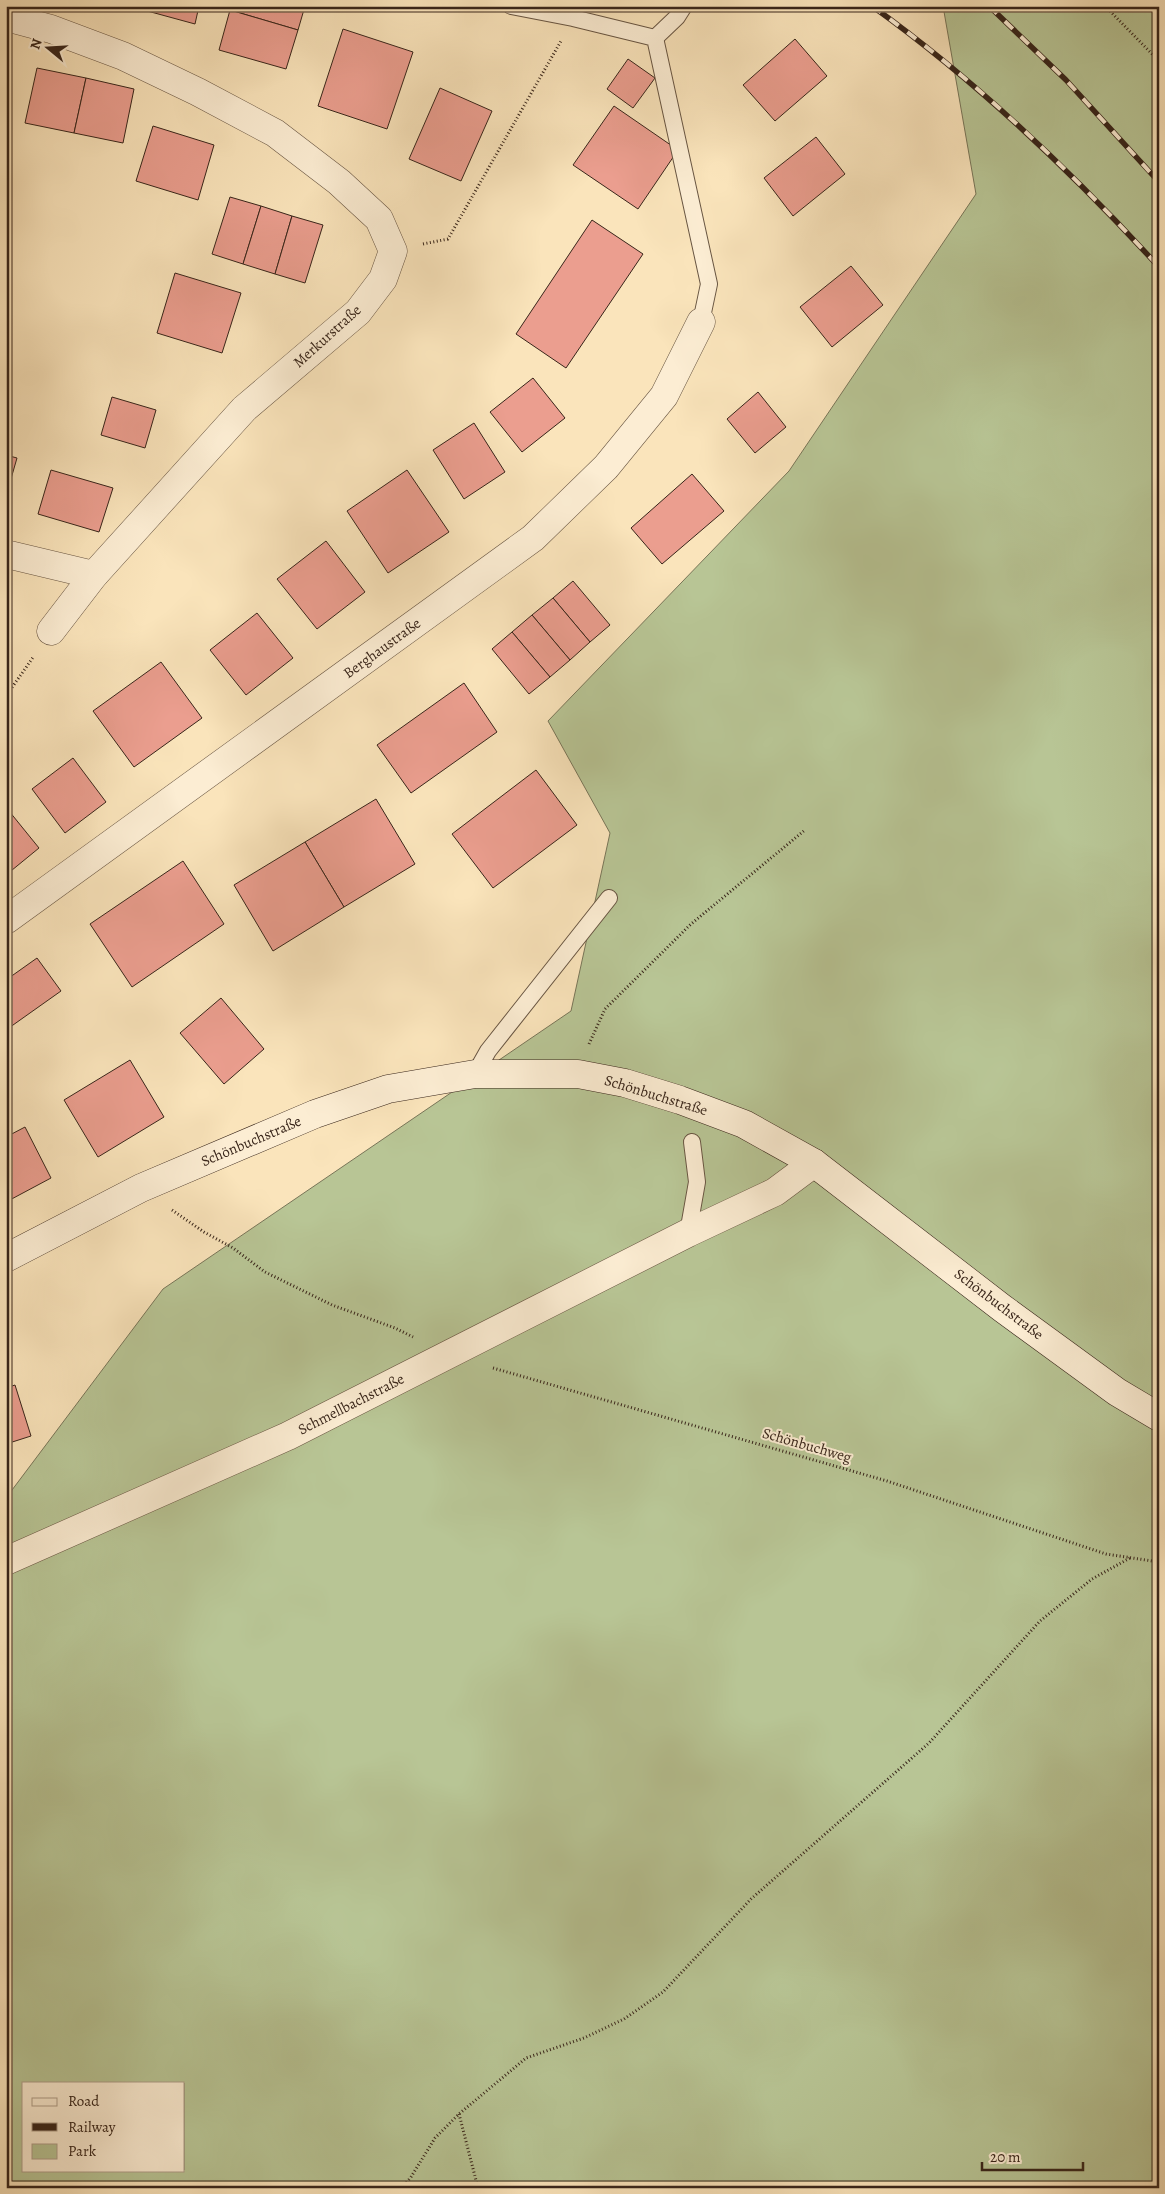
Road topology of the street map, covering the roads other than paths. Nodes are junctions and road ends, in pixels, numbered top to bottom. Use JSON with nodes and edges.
{"nodes":[{"id":1,"x":511,"y":6,"type":"edge"},
{"id":2,"x":684,"y":6,"type":"edge"},
{"id":3,"x":6,"y":17,"type":"edge"},
{"id":4,"x":655,"y":38,"type":"junction"},
{"id":5,"x":701,"y":322,"type":"joint"},
{"id":6,"x":6,"y":554,"type":"edge"},
{"id":7,"x":94,"y":575,"type":"junction"},
{"id":8,"x":51,"y":631,"type":"road end"},
{"id":9,"x":609,"y":898,"type":"dead end"},
{"id":10,"x":6,"y":920,"type":"edge"},
{"id":11,"x":475,"y":1074,"type":"junction"},
{"id":12,"x":692,"y":1142,"type":"dead end"},
{"id":13,"x":814,"y":1163,"type":"junction"},
{"id":14,"x":688,"y":1233,"type":"junction"},
{"id":15,"x":6,"y":1258,"type":"edge"},
{"id":16,"x":1159,"y":1417,"type":"edge"},
{"id":17,"x":6,"y":1560,"type":"edge"}],
"edges":[{"from":1,"to":4,"type":"lane"},
{"from":2,"to":4,"type":"lane"},
{"from":3,"to":7,"type":"street","name":"Merkurstraße"},
{"from":4,"to":5,"type":"lane"},
{"from":5,"to":10,"type":"street","name":"Berghaustraße"},
{"from":6,"to":7,"type":"street"},
{"from":7,"to":8,"type":"street","name":"Merkurstraße"},
{"from":9,"to":11,"type":"lane"},
{"from":11,"to":13,"type":"street","name":"Schönbuchstraße"},
{"from":11,"to":15,"type":"street","name":"Schönbuchstraße"},
{"from":12,"to":14,"type":"lane"},
{"from":13,"to":14,"type":"street","name":"Schmellbachstraße"},
{"from":13,"to":16,"type":"street","name":"Schönbuchstraße"},
{"from":14,"to":17,"type":"street","name":"Schmellbachstraße"}]}
